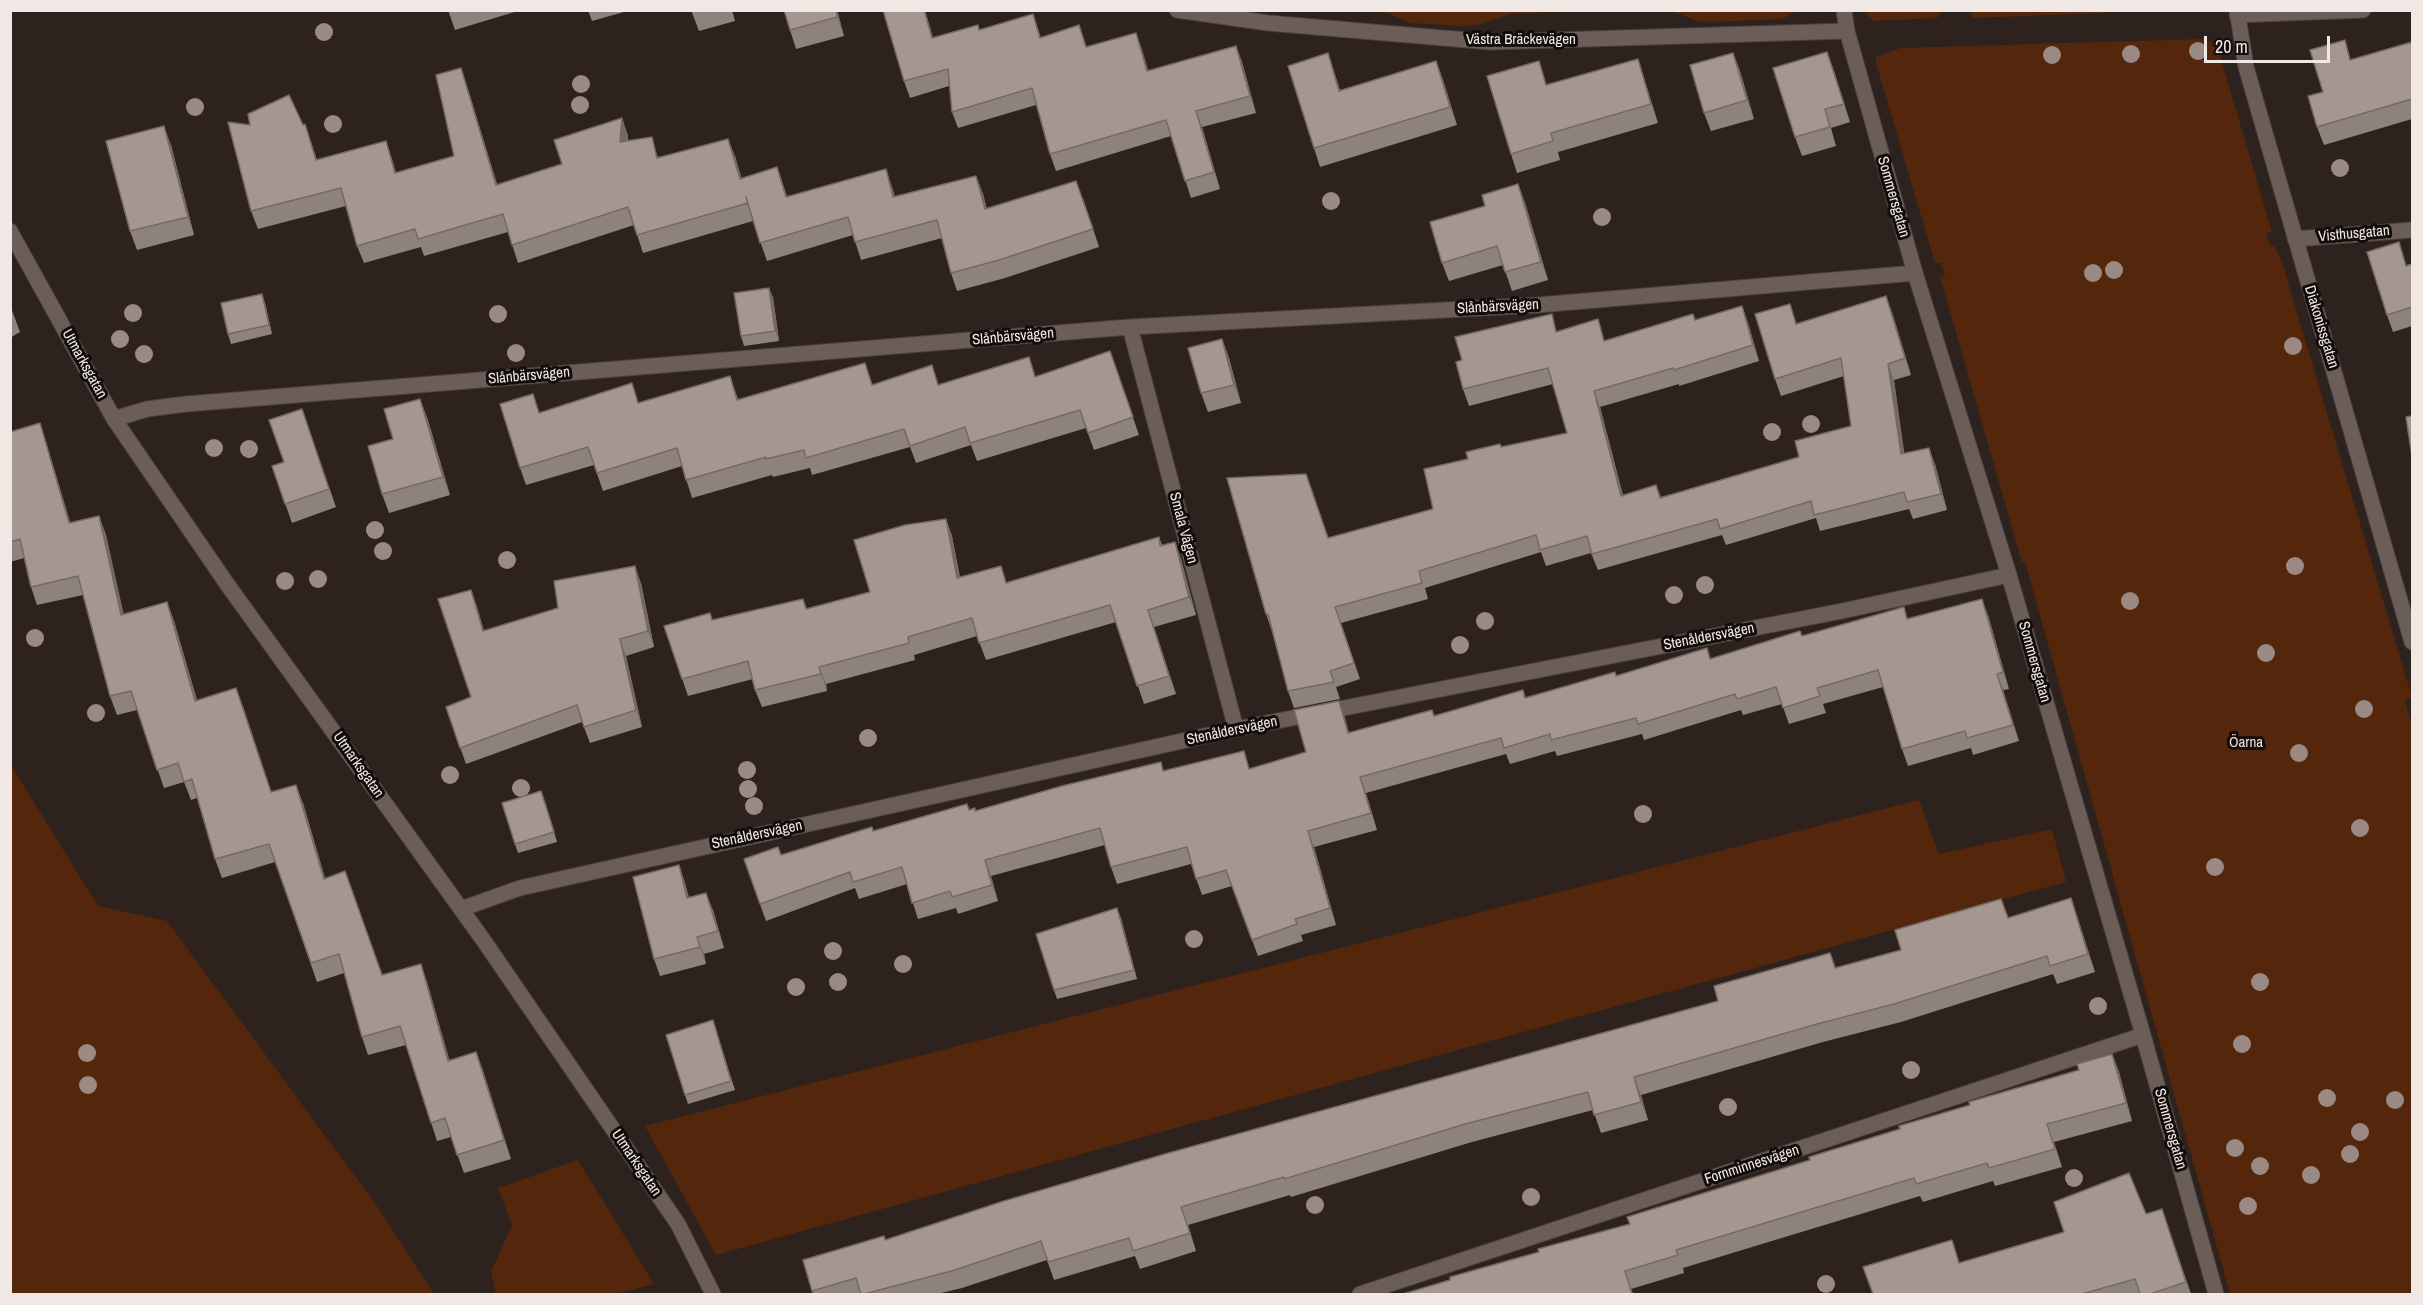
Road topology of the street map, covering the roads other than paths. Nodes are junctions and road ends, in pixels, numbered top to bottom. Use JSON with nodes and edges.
{"nodes":[{"id":1,"x":1177,"y":10,"type":"edge"},
{"id":2,"x":1844,"y":10,"type":"edge"},
{"id":3,"x":2363,"y":10,"type":"edge"},
{"id":4,"x":2237,"y":13,"type":"edge"},
{"id":5,"x":1847,"y":31,"type":"junction"},
{"id":6,"x":2412,"y":230,"type":"edge"},
{"id":7,"x":10,"y":231,"type":"edge"},
{"id":8,"x":2295,"y":239,"type":"junction"},
{"id":9,"x":1915,"y":273,"type":"junction"},
{"id":10,"x":1130,"y":327,"type":"junction"},
{"id":11,"x":114,"y":418,"type":"junction"},
{"id":12,"x":2008,"y":576,"type":"junction"},
{"id":13,"x":2412,"y":642,"type":"edge"},
{"id":14,"x":1236,"y":729,"type":"junction"},
{"id":15,"x":461,"y":909,"type":"junction"},
{"id":16,"x":2144,"y":1035,"type":"junction"},
{"id":17,"x":713,"y":1294,"type":"edge"},
{"id":18,"x":1360,"y":1294,"type":"edge"},
{"id":19,"x":2216,"y":1294,"type":"edge"}],
"edges":[{"from":1,"to":5,"type":"street","name":"Västra Bräckevägen"},
{"from":2,"to":5,"type":"street"},
{"from":3,"to":4,"type":"street"},
{"from":4,"to":8,"type":"street","name":"Diakonissgatan"},
{"from":5,"to":9,"type":"street","name":"Sommersgatan"},
{"from":6,"to":8,"type":"street","name":"Visthusgatan"},
{"from":7,"to":11,"type":"street","name":"Utmarksgatan"},
{"from":8,"to":13,"type":"street","name":"Diakonissgatan"},
{"from":9,"to":10,"type":"street","name":"Slånbärsvägen"},
{"from":9,"to":12,"type":"street","name":"Sommersgatan"},
{"from":10,"to":11,"type":"street","name":"Slånbärsvägen"},
{"from":10,"to":14,"type":"street","name":"Smala Vägen"},
{"from":11,"to":15,"type":"street","name":"Utmarksgatan"},
{"from":12,"to":14,"type":"street","name":"Stenåldersvägen"},
{"from":12,"to":16,"type":"street","name":"Sommersgatan"},
{"from":14,"to":15,"type":"street","name":"Stenåldersvägen"},
{"from":15,"to":17,"type":"street","name":"Utmarksgatan"},
{"from":16,"to":18,"type":"street","name":"Fornminnesvägen"},
{"from":16,"to":19,"type":"street","name":"Sommersgatan"}]}
